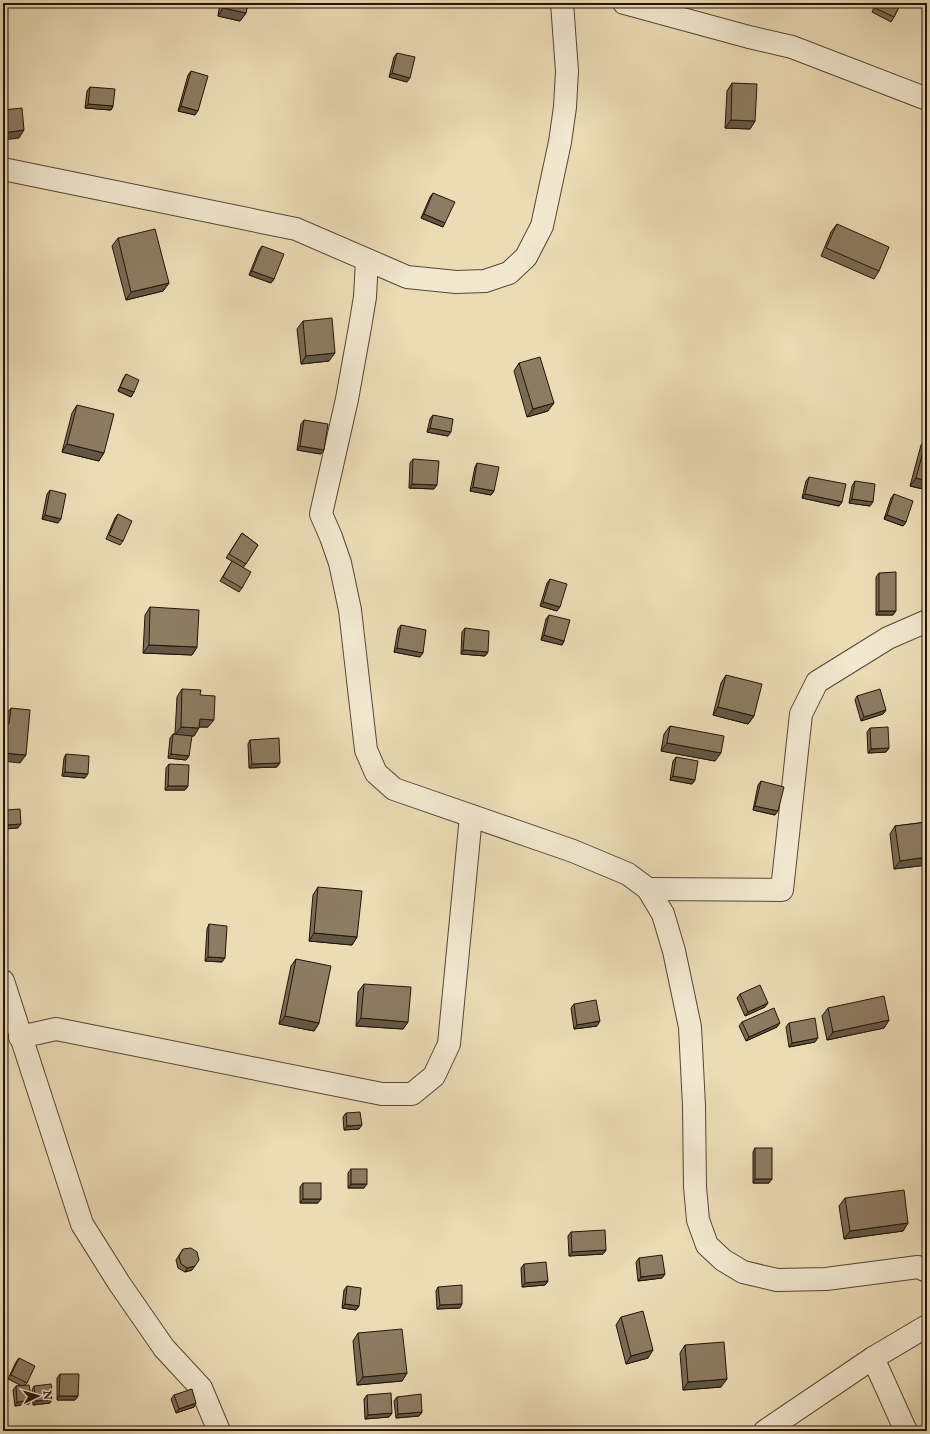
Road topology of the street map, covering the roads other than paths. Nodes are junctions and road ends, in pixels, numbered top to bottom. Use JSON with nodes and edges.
{"nodes":[{"id":1,"x":562,"y":3,"type":"edge"},
{"id":2,"x":624,"y":3,"type":"edge"},
{"id":3,"x":927,"y":99,"type":"edge"},
{"id":4,"x":3,"y":169,"type":"edge"},
{"id":5,"x":367,"y":260,"type":"junction"},
{"id":6,"x":927,"y":621,"type":"edge"},
{"id":7,"x":471,"y":816,"type":"junction"},
{"id":8,"x":648,"y":889,"type":"junction"},
{"id":9,"x":3,"y":982,"type":"edge"},
{"id":10,"x":20,"y":1037,"type":"junction"},
{"id":11,"x":927,"y":1271,"type":"edge"},
{"id":12,"x":927,"y":1326,"type":"edge"},
{"id":13,"x":873,"y":1358,"type":"junction"},
{"id":14,"x":218,"y":1431,"type":"edge"},
{"id":15,"x":765,"y":1431,"type":"edge"},
{"id":16,"x":906,"y":1431,"type":"edge"}],
"edges":[{"from":1,"to":5,"type":"street"},
{"from":2,"to":3,"type":"street"},
{"from":4,"to":5,"type":"street"},
{"from":5,"to":7,"type":"street"},
{"from":6,"to":8,"type":"street"},
{"from":7,"to":8,"type":"street"},
{"from":7,"to":10,"type":"street"},
{"from":8,"to":11,"type":"street"},
{"from":9,"to":10,"type":"street"},
{"from":10,"to":14,"type":"street"},
{"from":12,"to":13,"type":"street"},
{"from":13,"to":15,"type":"street"},
{"from":13,"to":16,"type":"street"}]}
